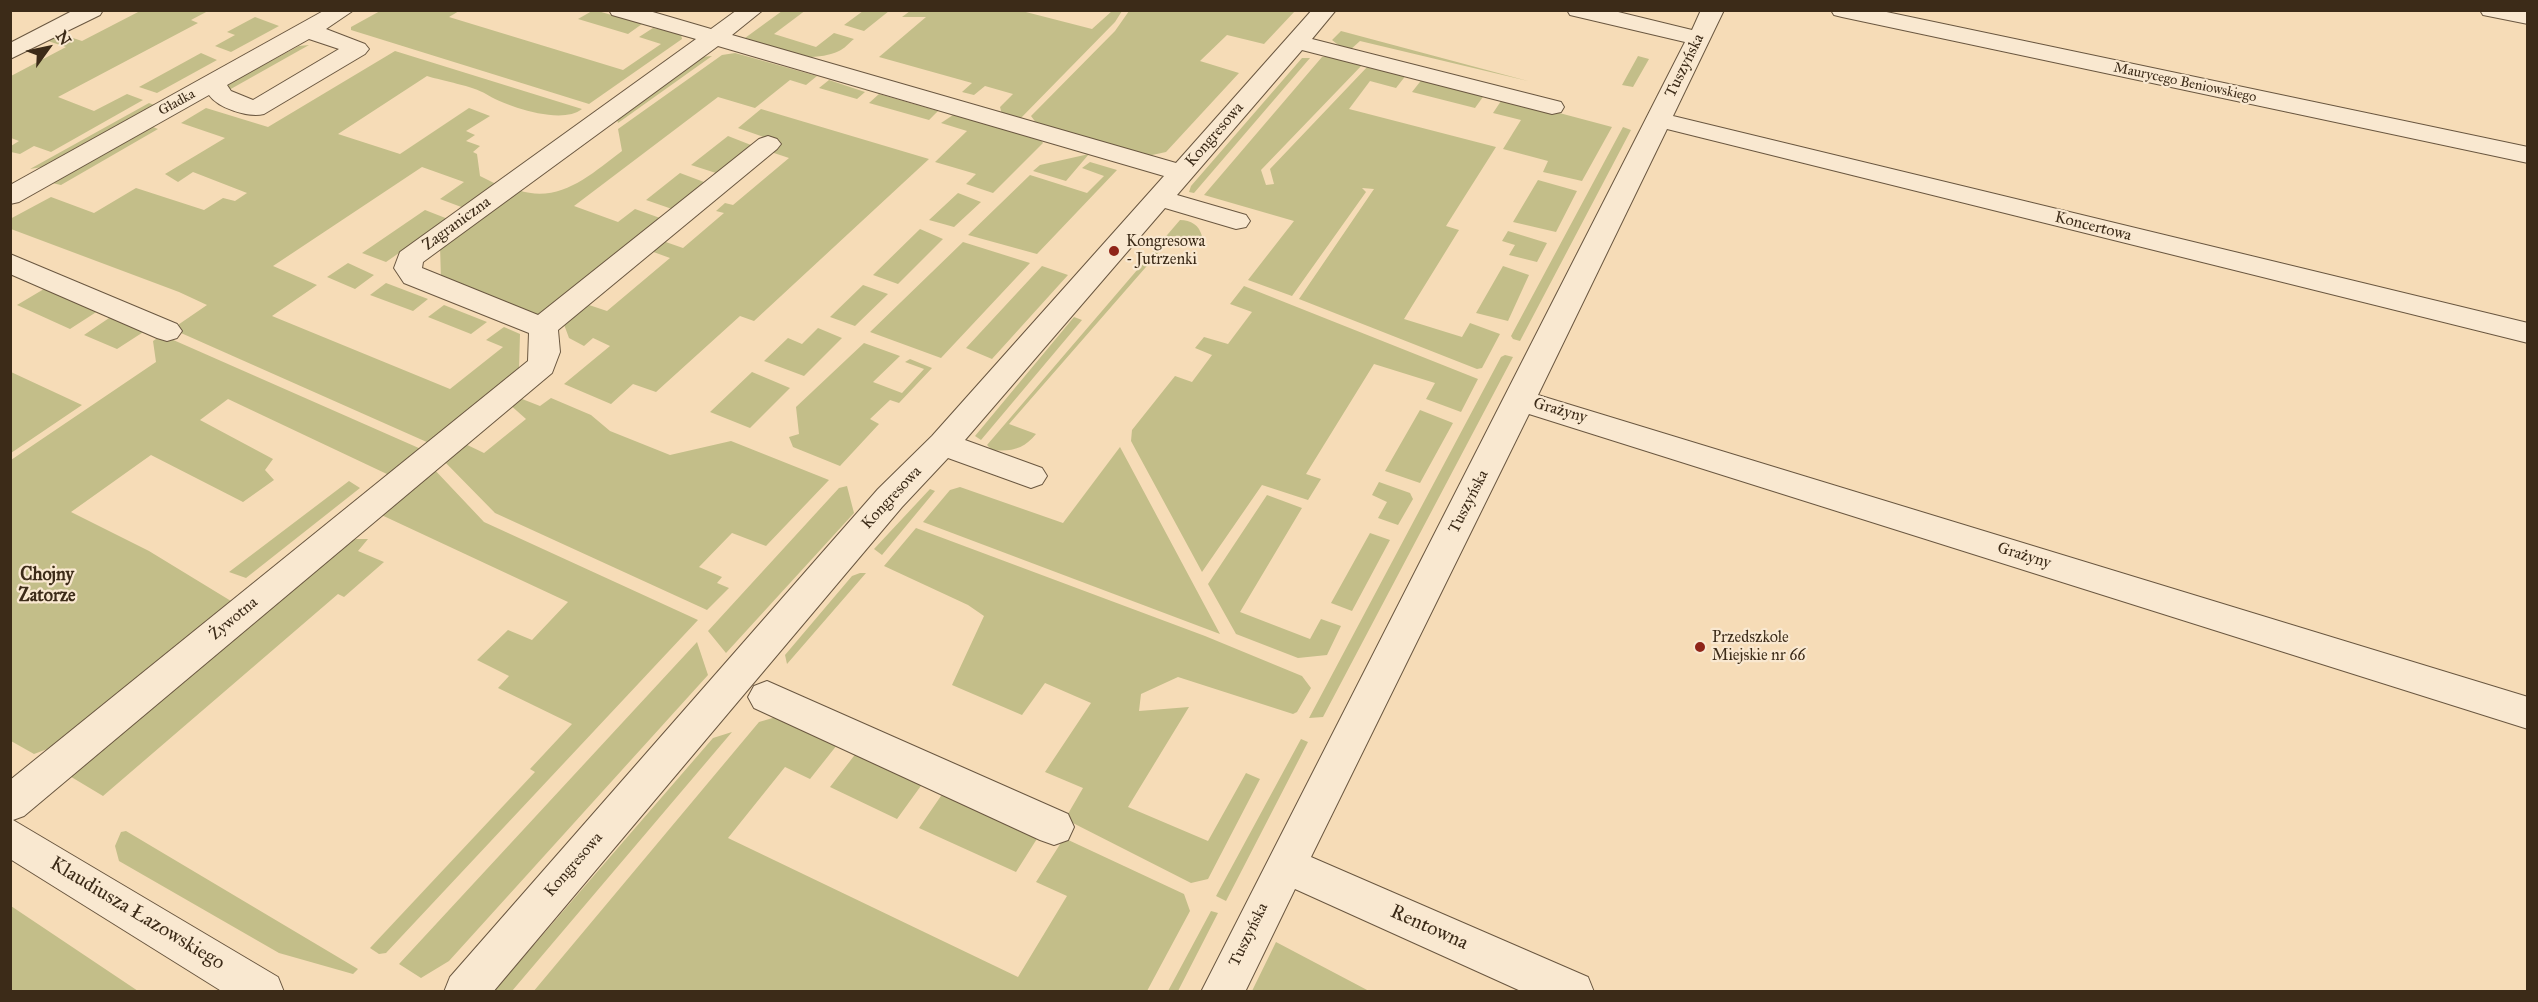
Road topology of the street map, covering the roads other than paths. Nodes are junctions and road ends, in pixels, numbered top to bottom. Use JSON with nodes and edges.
{"nodes":[{"id":1,"x":92,"y":10,"type":"edge"},
{"id":2,"x":343,"y":10,"type":"edge"},
{"id":3,"x":620,"y":10,"type":"edge"},
{"id":4,"x":752,"y":10,"type":"edge"},
{"id":5,"x":1325,"y":10,"type":"edge"},
{"id":6,"x":1578,"y":10,"type":"edge"},
{"id":7,"x":1713,"y":10,"type":"edge"},
{"id":8,"x":1842,"y":10,"type":"edge"},
{"id":9,"x":2491,"y":10,"type":"edge"},
{"id":10,"x":2528,"y":17,"type":"edge"},
{"id":11,"x":306,"y":31,"type":"junction"},
{"id":12,"x":714,"y":38,"type":"junction"},
{"id":13,"x":1698,"y":38,"type":"junction"},
{"id":14,"x":1298,"y":42,"type":"junction"},
{"id":15,"x":10,"y":52,"type":"edge"},
{"id":16,"x":213,"y":83,"type":"junction"},
{"id":17,"x":1552,"y":107,"type":"dead end"},
{"id":18,"x":1659,"y":120,"type":"junction"},
{"id":19,"x":768,"y":144,"type":"dead end"},
{"id":20,"x":2528,"y":155,"type":"edge"},
{"id":21,"x":1182,"y":173,"type":"junction"},
{"id":22,"x":16,"y":187,"type":"edge"},
{"id":23,"x":1160,"y":198,"type":"junction"},
{"id":24,"x":1236,"y":220,"type":"dead end"},
{"id":25,"x":10,"y":263,"type":"edge"},
{"id":26,"x":542,"y":327,"type":"junction"},
{"id":27,"x":167,"y":331,"type":"dead end"},
{"id":28,"x":2528,"y":333,"type":"edge"},
{"id":29,"x":1520,"y":400,"type":"junction"},
{"id":30,"x":943,"y":444,"type":"junction"},
{"id":31,"x":1031,"y":476,"type":"dead end"},
{"id":32,"x":767,"y":697,"type":"dead end"},
{"id":33,"x":2528,"y":713,"type":"edge"},
{"id":34,"x":10,"y":804,"type":"edge"},
{"id":35,"x":1054,"y":827,"type":"dead end"},
{"id":36,"x":10,"y":837,"type":"edge"},
{"id":37,"x":1284,"y":865,"type":"junction"},
{"id":38,"x":263,"y":992,"type":"edge"},
{"id":39,"x":465,"y":992,"type":"edge"},
{"id":40,"x":1222,"y":992,"type":"edge"},
{"id":41,"x":1573,"y":992,"type":"edge"}],
"edges":[{"from":1,"to":15,"type":"street"},
{"from":2,"to":11,"type":"street","name":"Gładka"},
{"from":3,"to":12,"type":"street"},
{"from":4,"to":12,"type":"street","name":"Zagraniczna"},
{"from":5,"to":14,"type":"street","name":"Kongresowa"},
{"from":6,"to":13,"type":"street"},
{"from":7,"to":13,"type":"street","name":"Tuszyńska"},
{"from":8,"to":20,"type":"street","name":"Maurycego Beniowskiego"},
{"from":9,"to":10,"type":"street"},
{"from":11,"to":16,"type":"street","name":"Gładka"},
{"from":11,"to":16,"type":"street"},
{"from":12,"to":21,"type":"street"},
{"from":12,"to":26,"type":"street","name":"Zagraniczna"},
{"from":13,"to":18,"type":"street","name":"Tuszyńska"},
{"from":14,"to":17,"type":"street"},
{"from":14,"to":21,"type":"street","name":"Kongresowa"},
{"from":16,"to":22,"type":"street","name":"Gładka"},
{"from":18,"to":28,"type":"street","name":"Koncertowa"},
{"from":18,"to":29,"type":"street","name":"Tuszyńska"},
{"from":19,"to":26,"type":"street"},
{"from":21,"to":23,"type":"street","name":"Kongresowa"},
{"from":23,"to":24,"type":"street"},
{"from":23,"to":30,"type":"street","name":"Kongresowa"},
{"from":25,"to":27,"type":"street"},
{"from":26,"to":34,"type":"street","name":"Żywotna"},
{"from":29,"to":33,"type":"street","name":"Grażyny"},
{"from":29,"to":37,"type":"street","name":"Tuszyńska"},
{"from":30,"to":31,"type":"street"},
{"from":30,"to":39,"type":"street","name":"Kongresowa"},
{"from":32,"to":35,"type":"street"},
{"from":36,"to":38,"type":"street","name":"Klaudiusza Łazowskiego"},
{"from":37,"to":40,"type":"street","name":"Tuszyńska"},
{"from":37,"to":41,"type":"street","name":"Rentowna"}]}
